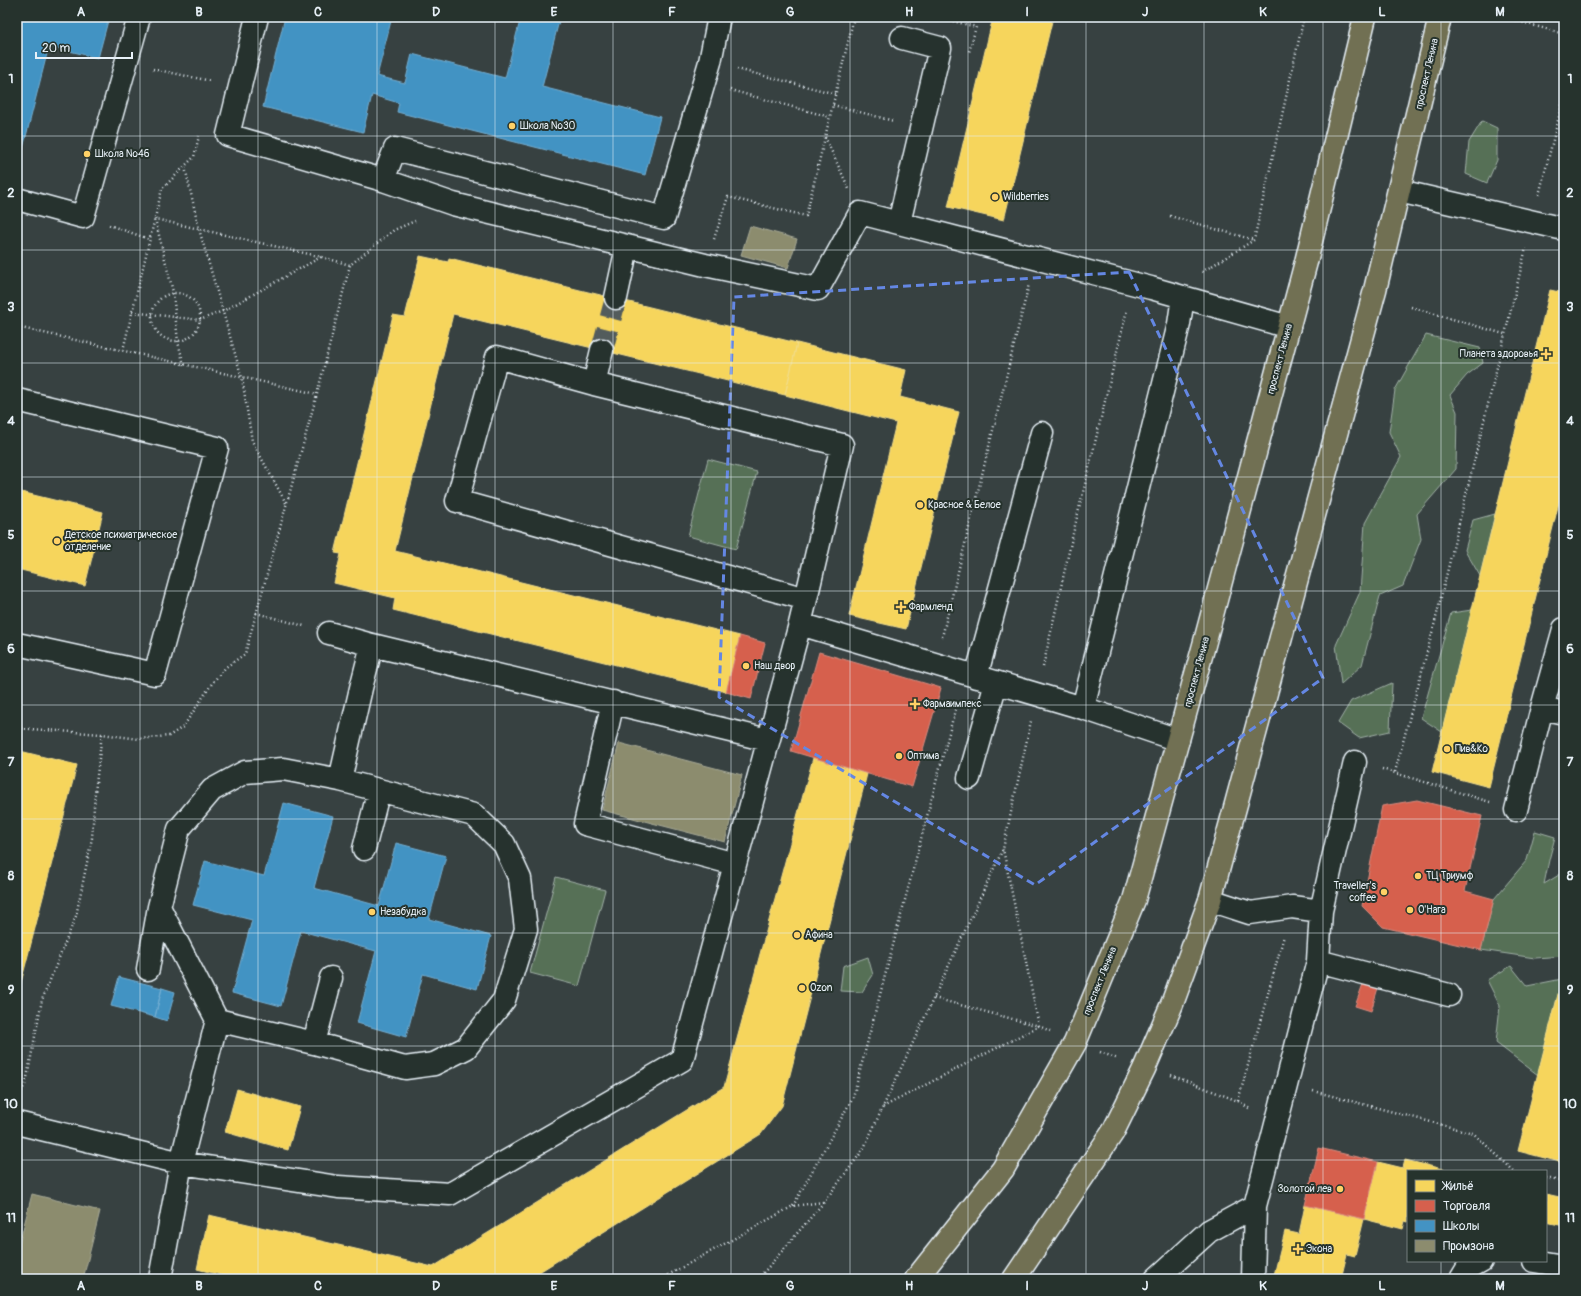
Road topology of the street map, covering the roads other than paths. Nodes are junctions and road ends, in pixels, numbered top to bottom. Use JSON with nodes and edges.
{"nodes":[{"id":1,"x":139,"y":17,"type":"edge"},
{"id":2,"x":257,"y":17,"type":"edge"},
{"id":3,"x":719,"y":17,"type":"edge"},
{"id":4,"x":1365,"y":17,"type":"edge"},
{"id":5,"x":1440,"y":17,"type":"edge"},
{"id":6,"x":902,"y":38,"type":"dead end"},
{"id":7,"x":384,"y":180,"type":"junction"},
{"id":8,"x":1399,"y":191,"type":"junction"},
{"id":9,"x":17,"y":199,"type":"edge"},
{"id":10,"x":899,"y":223,"type":"junction"},
{"id":11,"x":1564,"y":229,"type":"edge"},
{"id":12,"x":627,"y":247,"type":"junction"},
{"id":13,"x":1176,"y":295,"type":"junction"},
{"id":14,"x":616,"y":298,"type":"tunnel mouth"},
{"id":15,"x":1289,"y":328,"type":"junction"},
{"id":16,"x":602,"y":350,"type":"tunnel mouth"},
{"id":17,"x":594,"y":384,"type":"junction"},
{"id":18,"x":17,"y":400,"type":"edge"},
{"id":19,"x":1042,"y":433,"type":"dead end"},
{"id":20,"x":806,"y":599,"type":"junction"},
{"id":21,"x":800,"y":624,"type":"junction"},
{"id":22,"x":1564,"y":629,"type":"edge"},
{"id":23,"x":329,"y":632,"type":"road end"},
{"id":24,"x":17,"y":644,"type":"edge"},
{"id":25,"x":372,"y":645,"type":"junction"},
{"id":26,"x":979,"y":678,"type":"junction"},
{"id":27,"x":613,"y":702,"type":"junction"},
{"id":28,"x":1083,"y":708,"type":"junction"},
{"id":29,"x":1542,"y":708,"type":"junction"},
{"id":30,"x":1564,"y":713,"type":"edge"},
{"id":31,"x":768,"y":740,"type":"junction"},
{"id":32,"x":1178,"y":740,"type":"junction"},
{"id":33,"x":1355,"y":762,"type":"dead end"},
{"id":34,"x":969,"y":778,"type":"dead end"},
{"id":35,"x":340,"y":780,"type":"junction"},
{"id":36,"x":379,"y":790,"type":"junction"},
{"id":37,"x":1516,"y":810,"type":"road end"},
{"id":38,"x":364,"y":850,"type":"dead end"},
{"id":39,"x":735,"y":864,"type":"junction"},
{"id":40,"x":1210,"y":900,"type":"junction"},
{"id":41,"x":159,"y":906,"type":"junction"},
{"id":42,"x":1321,"y":911,"type":"junction"},
{"id":43,"x":1318,"y":961,"type":"junction"},
{"id":44,"x":148,"y":969,"type":"dead end"},
{"id":45,"x":331,"y":978,"type":"dead end"},
{"id":46,"x":1449,"y":995,"type":"dead end"},
{"id":47,"x":217,"y":1020,"type":"junction"},
{"id":48,"x":314,"y":1043,"type":"junction"},
{"id":49,"x":17,"y":1123,"type":"edge"},
{"id":50,"x":181,"y":1163,"type":"junction"},
{"id":51,"x":1255,"y":1206,"type":"junction"},
{"id":52,"x":1479,"y":1262,"type":"edge"},
{"id":53,"x":1540,"y":1262,"type":"edge"},
{"id":54,"x":1564,"y":1266,"type":"edge"},
{"id":55,"x":160,"y":1279,"type":"edge"},
{"id":56,"x":916,"y":1279,"type":"edge"},
{"id":57,"x":1014,"y":1279,"type":"edge"},
{"id":58,"x":1156,"y":1279,"type":"edge"},
{"id":59,"x":1254,"y":1279,"type":"edge"},
{"id":60,"x":1461,"y":1279,"type":"edge"}],
"edges":[{"from":1,"to":9,"type":"lane"},
{"from":2,"to":7,"type":"lane"},
{"from":3,"to":7,"type":"lane"},
{"from":4,"to":15,"type":"main road","name":"проспект Ленина"},
{"from":5,"to":8,"type":"main road","name":"проспект Ленина"},
{"from":6,"to":10,"type":"lane"},
{"from":7,"to":12,"type":"lane"},
{"from":8,"to":11,"type":"lane"},
{"from":8,"to":40,"type":"main road","name":"проспект Ленина"},
{"from":10,"to":12,"type":"lane"},
{"from":10,"to":13,"type":"lane"},
{"from":12,"to":14,"type":"lane"},
{"from":13,"to":15,"type":"lane"},
{"from":13,"to":28,"type":"lane"},
{"from":15,"to":32,"type":"main road","name":"проспект Ленина"},
{"from":16,"to":17,"type":"lane"},
{"from":17,"to":20,"type":"lane"},
{"from":17,"to":20,"type":"lane"},
{"from":18,"to":24,"type":"lane"},
{"from":19,"to":26,"type":"lane"},
{"from":20,"to":21,"type":"lane"},
{"from":21,"to":26,"type":"lane"},
{"from":21,"to":31,"type":"lane"},
{"from":22,"to":29,"type":"lane"},
{"from":23,"to":25,"type":"lane"},
{"from":25,"to":27,"type":"lane"},
{"from":25,"to":35,"type":"lane"},
{"from":26,"to":28,"type":"lane"},
{"from":26,"to":34,"type":"lane"},
{"from":27,"to":31,"type":"lane"},
{"from":27,"to":39,"type":"lane"},
{"from":28,"to":32,"type":"lane"},
{"from":29,"to":30,"type":"lane"},
{"from":29,"to":37,"type":"lane"},
{"from":31,"to":39,"type":"lane"},
{"from":32,"to":56,"type":"main road","name":"проспект Ленина"},
{"from":33,"to":42,"type":"lane"},
{"from":35,"to":36,"type":"lane"},
{"from":35,"to":41,"type":"lane"},
{"from":36,"to":38,"type":"lane"},
{"from":36,"to":48,"type":"lane"},
{"from":39,"to":50,"type":"lane"},
{"from":40,"to":42,"type":"lane"},
{"from":40,"to":57,"type":"main road","name":"проспект Ленина"},
{"from":41,"to":44,"type":"lane"},
{"from":41,"to":47,"type":"lane"},
{"from":42,"to":43,"type":"lane"},
{"from":43,"to":46,"type":"lane"},
{"from":43,"to":51,"type":"lane"},
{"from":45,"to":48,"type":"lane"},
{"from":47,"to":48,"type":"lane"},
{"from":47,"to":50,"type":"lane"},
{"from":49,"to":50,"type":"lane"},
{"from":50,"to":55,"type":"lane"},
{"from":51,"to":58,"type":"lane"},
{"from":51,"to":59,"type":"lane"},
{"from":52,"to":60,"type":"lane"},
{"from":53,"to":54,"type":"lane"}]}
